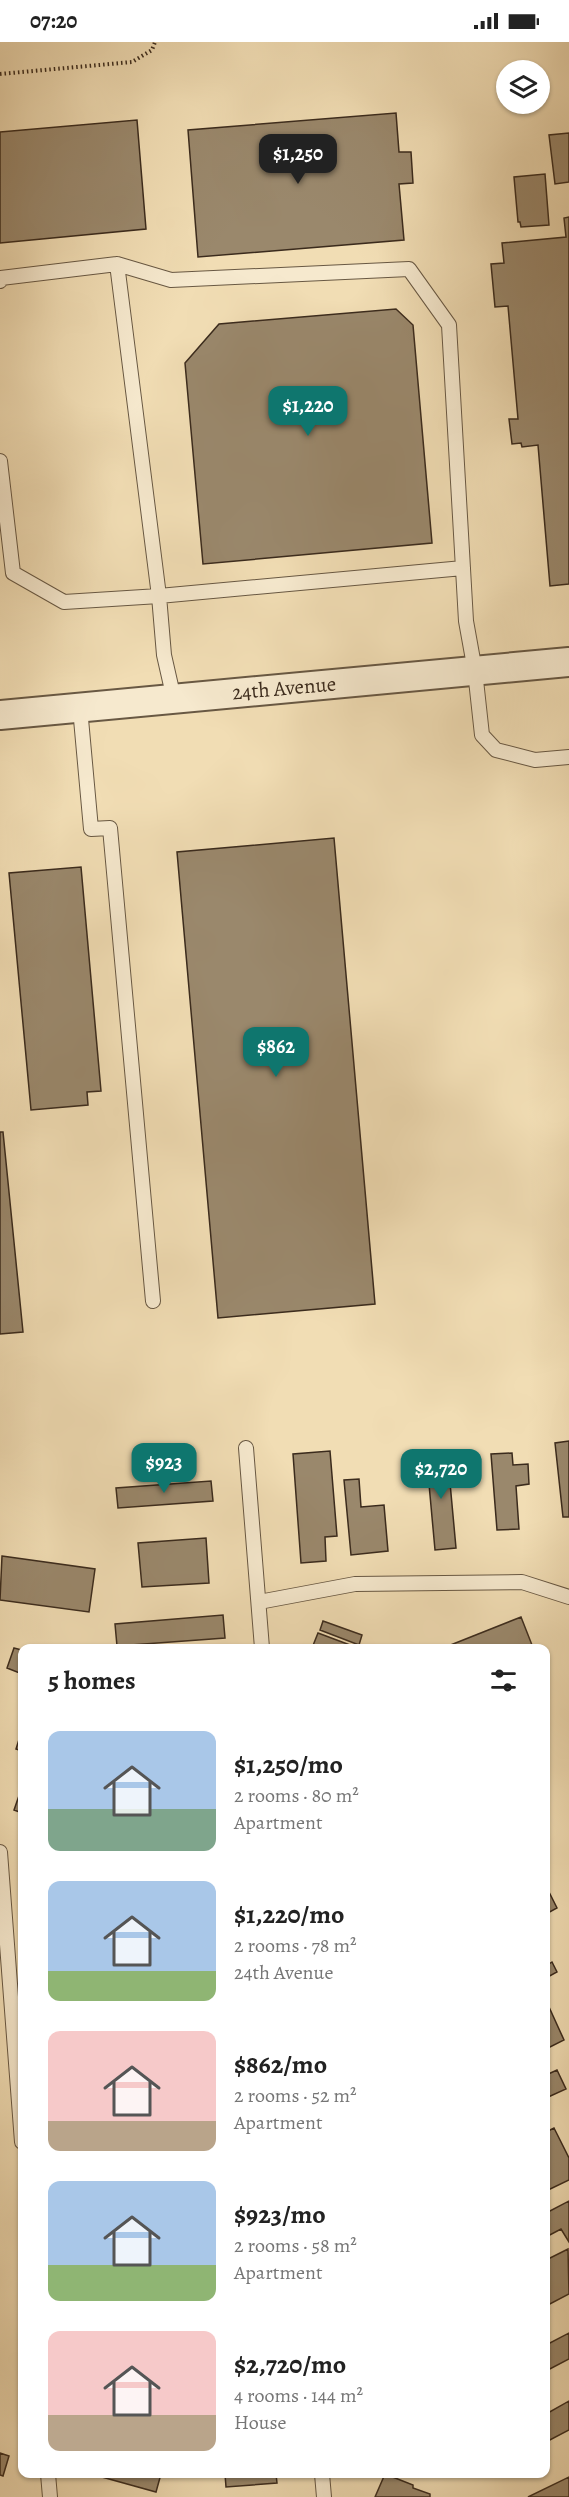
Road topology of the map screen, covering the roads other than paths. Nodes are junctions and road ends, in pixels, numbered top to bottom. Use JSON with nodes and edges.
{"nodes":[{"id":1,"x":117,"y":264,"type":"junction"},
{"id":2,"x":0,"y":281,"type":"edge"},
{"id":3,"x":0,"y":461,"type":"edge"},
{"id":4,"x":462,"y":567,"type":"junction"},
{"id":5,"x":159,"y":596,"type":"junction"},
{"id":6,"x":569,"y":662,"type":"edge"},
{"id":7,"x":475,"y":671,"type":"junction"},
{"id":8,"x":174,"y":699,"type":"junction"},
{"id":9,"x":80,"y":708,"type":"junction"},
{"id":10,"x":0,"y":715,"type":"edge"},
{"id":11,"x":569,"y":757,"type":"edge"},
{"id":12,"x":153,"y":1301,"type":"dead end"},
{"id":13,"x":246,"y":1448,"type":"dead end"},
{"id":14,"x":569,"y":1597,"type":"edge"},
{"id":15,"x":259,"y":1602,"type":"junction"},
{"id":16,"x":262,"y":1644,"type":"edge"},
{"id":17,"x":0,"y":1852,"type":"edge"},
{"id":18,"x":18,"y":2089,"type":"edge"},
{"id":19,"x":48,"y":2478,"type":"edge"},
{"id":20,"x":322,"y":2478,"type":"edge"},
{"id":21,"x":50,"y":2497,"type":"edge"},
{"id":22,"x":324,"y":2497,"type":"edge"}],
"edges":[{"from":1,"to":2,"type":"lane"},
{"from":1,"to":4,"type":"lane"},
{"from":1,"to":5,"type":"lane"},
{"from":3,"to":5,"type":"lane"},
{"from":4,"to":5,"type":"lane"},
{"from":4,"to":7,"type":"lane"},
{"from":5,"to":8,"type":"lane"},
{"from":6,"to":7,"type":"street","name":"24th Avenue"},
{"from":7,"to":8,"type":"street","name":"24th Avenue"},
{"from":7,"to":11,"type":"lane"},
{"from":8,"to":9,"type":"street","name":"24th Avenue"},
{"from":9,"to":10,"type":"street","name":"24th Avenue"},
{"from":9,"to":12,"type":"lane"},
{"from":13,"to":15,"type":"lane"},
{"from":14,"to":15,"type":"lane"},
{"from":15,"to":16,"type":"lane"},
{"from":17,"to":18,"type":"lane"},
{"from":19,"to":21,"type":"lane"},
{"from":20,"to":22,"type":"lane"}]}
